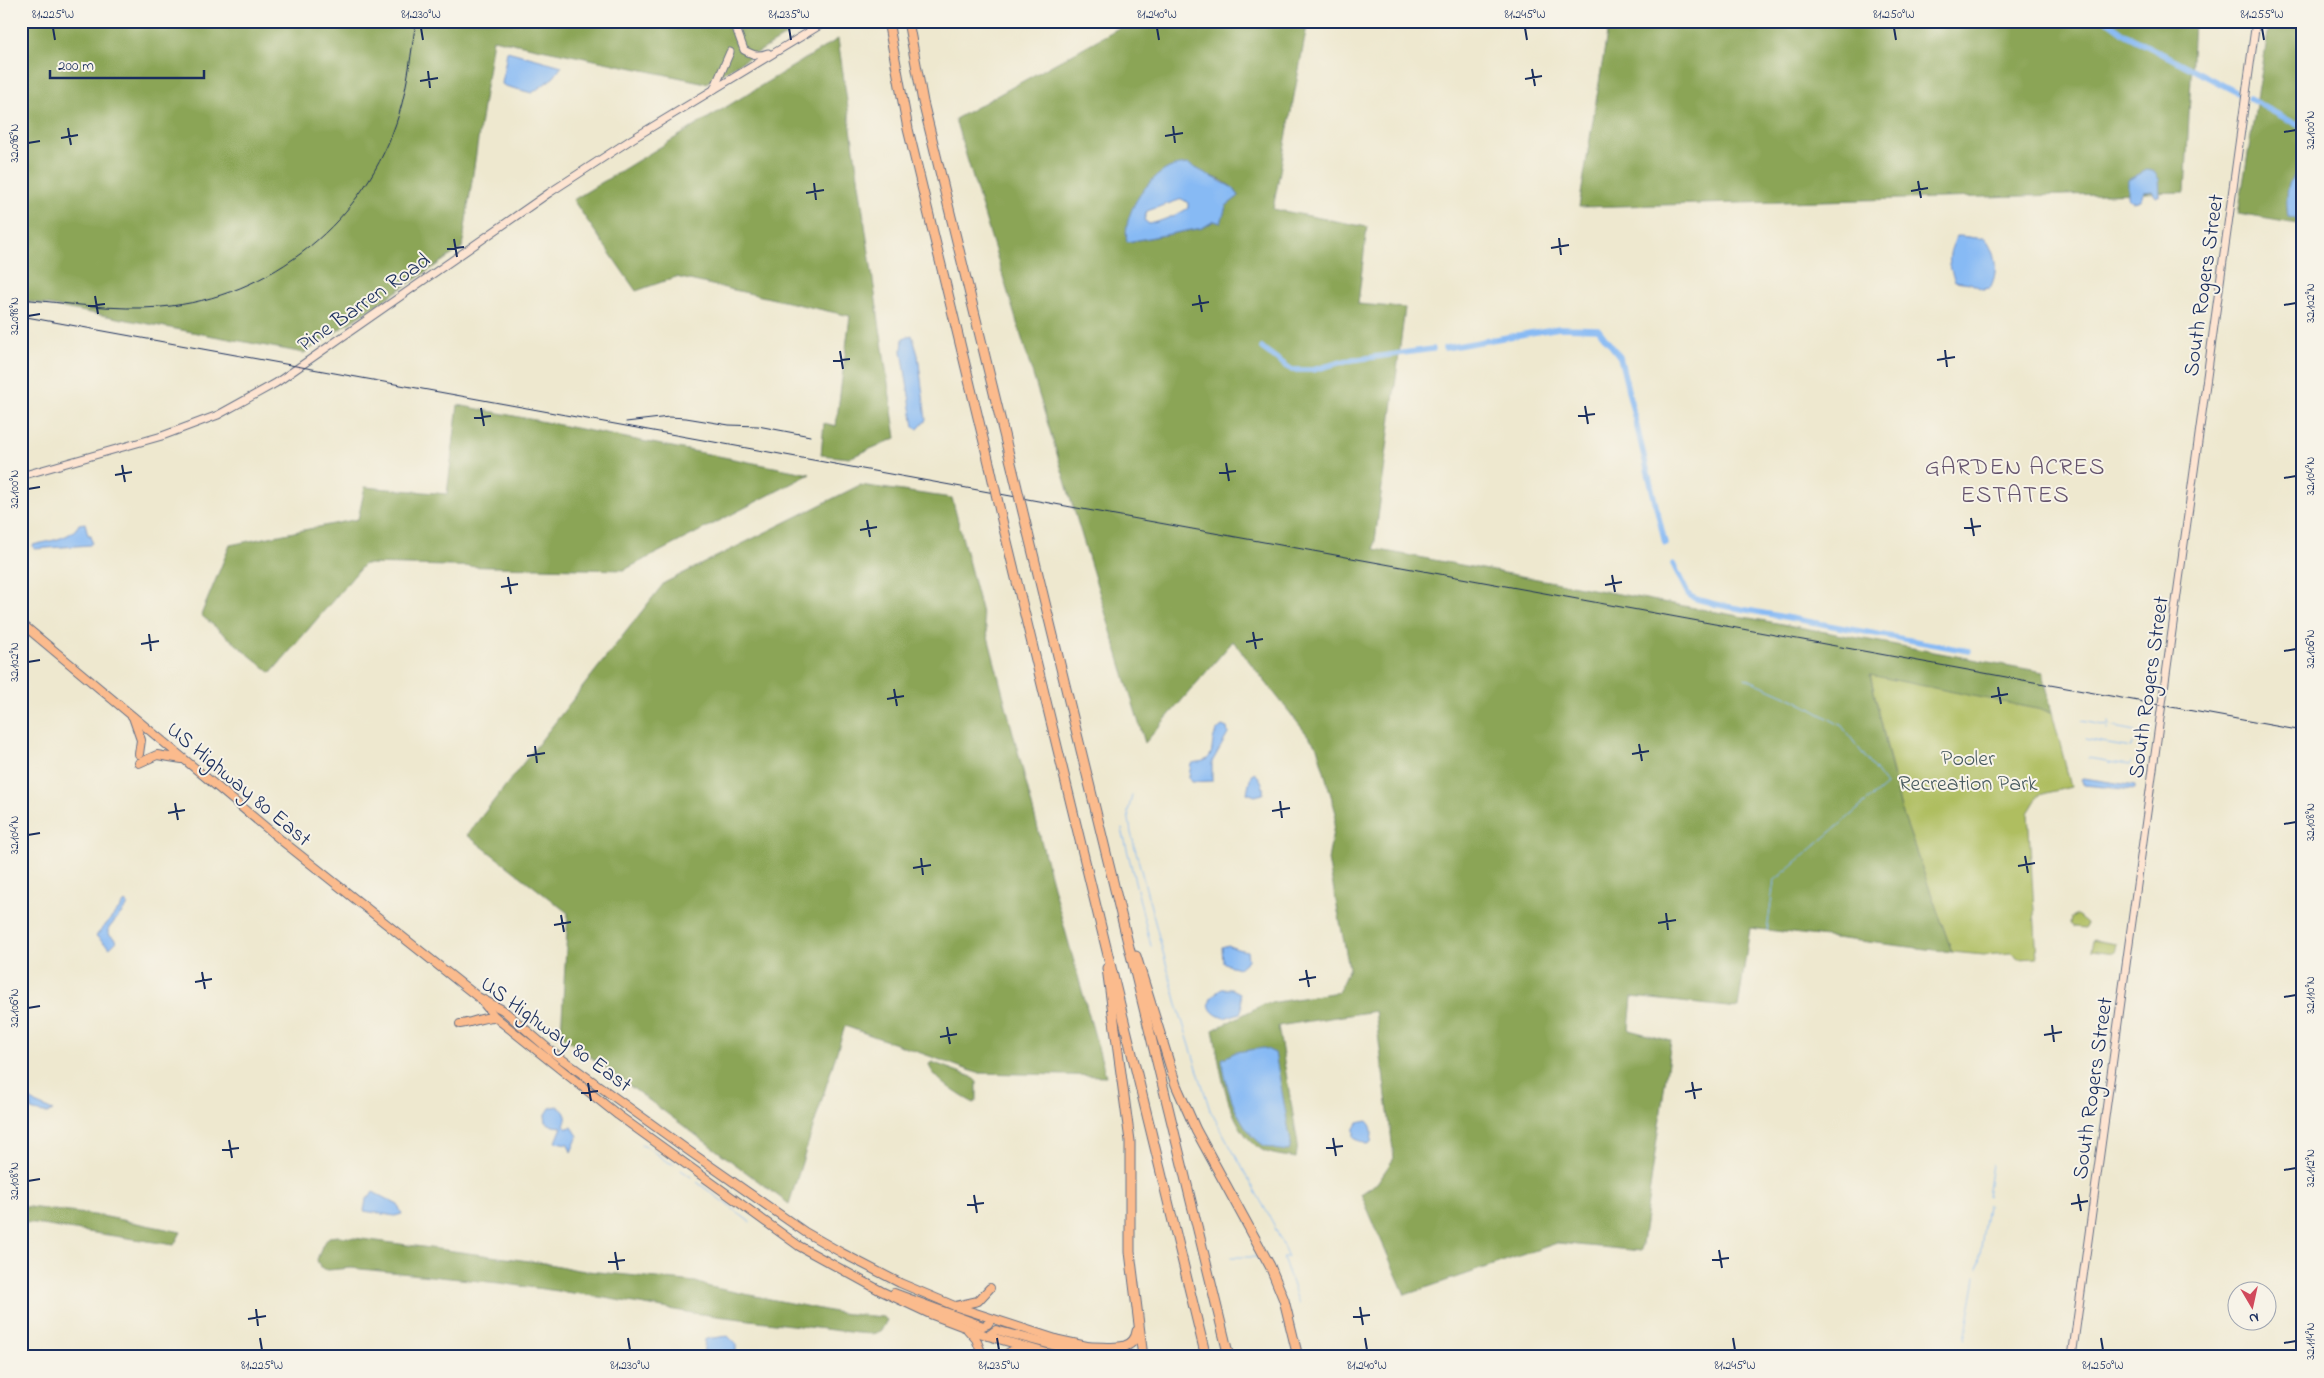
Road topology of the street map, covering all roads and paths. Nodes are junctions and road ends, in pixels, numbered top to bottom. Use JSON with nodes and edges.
{"nodes":[{"id":1,"x":826,"y":21,"type":"edge"},
{"id":2,"x":888,"y":21,"type":"edge"},
{"id":3,"x":908,"y":21,"type":"edge"},
{"id":4,"x":2256,"y":21,"type":"edge"},
{"id":5,"x":736,"y":28,"type":"dead end"},
{"id":6,"x":796,"y":40,"type":"junction"},
{"id":7,"x":730,"y":52,"type":"dead end"},
{"id":8,"x":714,"y":89,"type":"junction"},
{"id":9,"x":21,"y":476,"type":"edge"},
{"id":10,"x":21,"y":623,"type":"edge"},
{"id":11,"x":132,"y":715,"type":"junction"},
{"id":12,"x":139,"y":754,"type":"dead end"},
{"id":13,"x":184,"y":759,"type":"junction"},
{"id":14,"x":139,"y":764,"type":"dead end"},
{"id":15,"x":1117,"y":899,"type":"junction"},
{"id":16,"x":1103,"y":933,"type":"junction"},
{"id":17,"x":478,"y":997,"type":"junction"},
{"id":18,"x":495,"y":1018,"type":"junction"},
{"id":19,"x":460,"y":1024,"type":"dead end"},
{"id":20,"x":870,"y":1286,"type":"junction"},
{"id":21,"x":990,"y":1288,"type":"dead end"},
{"id":22,"x":954,"y":1306,"type":"junction"},
{"id":23,"x":990,"y":1319,"type":"junction"},
{"id":24,"x":1138,"y":1326,"type":"junction"},
{"id":25,"x":965,"y":1327,"type":"junction"},
{"id":26,"x":988,"y":1336,"type":"junction"},
{"id":27,"x":1090,"y":1347,"type":"junction"},
{"id":28,"x":1031,"y":1349,"type":"junction"},
{"id":29,"x":1116,"y":1353,"type":"junction"},
{"id":30,"x":1228,"y":1353,"type":"edge"},
{"id":31,"x":984,"y":1357,"type":"edge"},
{"id":32,"x":1001,"y":1357,"type":"edge"},
{"id":33,"x":1061,"y":1357,"type":"edge"},
{"id":34,"x":1138,"y":1357,"type":"edge"},
{"id":35,"x":1143,"y":1357,"type":"edge"},
{"id":36,"x":1206,"y":1357,"type":"edge"},
{"id":37,"x":1298,"y":1357,"type":"edge"},
{"id":38,"x":2072,"y":1357,"type":"edge"}],
"edges":[{"from":1,"to":6,"type":"street","name":"Pine Barren Road"},
{"from":2,"to":16,"type":"highway","bridge":true},
{"from":3,"to":15,"type":"highway","bridge":true},
{"from":4,"to":38,"type":"street","name":"South Rogers Street"},
{"from":5,"to":6,"type":"street"},
{"from":6,"to":8,"type":"street","name":"Pine Barren Road"},
{"from":7,"to":8,"type":"street"},
{"from":8,"to":9,"type":"street","name":"Pine Barren Road"},
{"from":10,"to":11,"type":"main road","name":"US Highway 80 East"},
{"from":11,"to":12,"type":"main road"},
{"from":11,"to":13,"type":"main road","name":"US Highway 80 East"},
{"from":13,"to":14,"type":"main road"},
{"from":13,"to":17,"type":"main road","name":"US Highway 80 East"},
{"from":15,"to":30,"type":"highway"},
{"from":15,"to":37,"type":"highway"},
{"from":16,"to":24,"type":"highway"},
{"from":16,"to":36,"type":"highway"},
{"from":17,"to":18,"type":"main road","name":"US Highway 80 East"},
{"from":17,"to":22,"type":"main road","name":"US Highway 80 East"},
{"from":18,"to":19,"type":"main road"},
{"from":18,"to":20,"type":"main road","name":"US Highway 80 East"},
{"from":20,"to":23,"type":"main road"},
{"from":20,"to":25,"type":"main road","name":"US Highway 80 East"},
{"from":21,"to":22,"type":"main road"},
{"from":22,"to":23,"type":"main road","name":"US Highway 80 East"},
{"from":23,"to":27,"type":"main road","name":"US Highway 80 East"},
{"from":24,"to":27,"type":"highway"},
{"from":24,"to":35,"type":"highway"},
{"from":25,"to":26,"type":"main road","name":"US Highway 80 East"},
{"from":25,"to":31,"type":"main road"},
{"from":26,"to":28,"type":"main road","name":"US Highway 80 East"},
{"from":26,"to":29,"type":"main road"},
{"from":27,"to":29,"type":"main road","name":"US Highway 80 East"},
{"from":28,"to":32,"type":"main road"},
{"from":28,"to":33,"type":"main road","name":"US Highway 80 East"},
{"from":29,"to":34,"type":"main road","name":"US Highway 80 East"}]}
